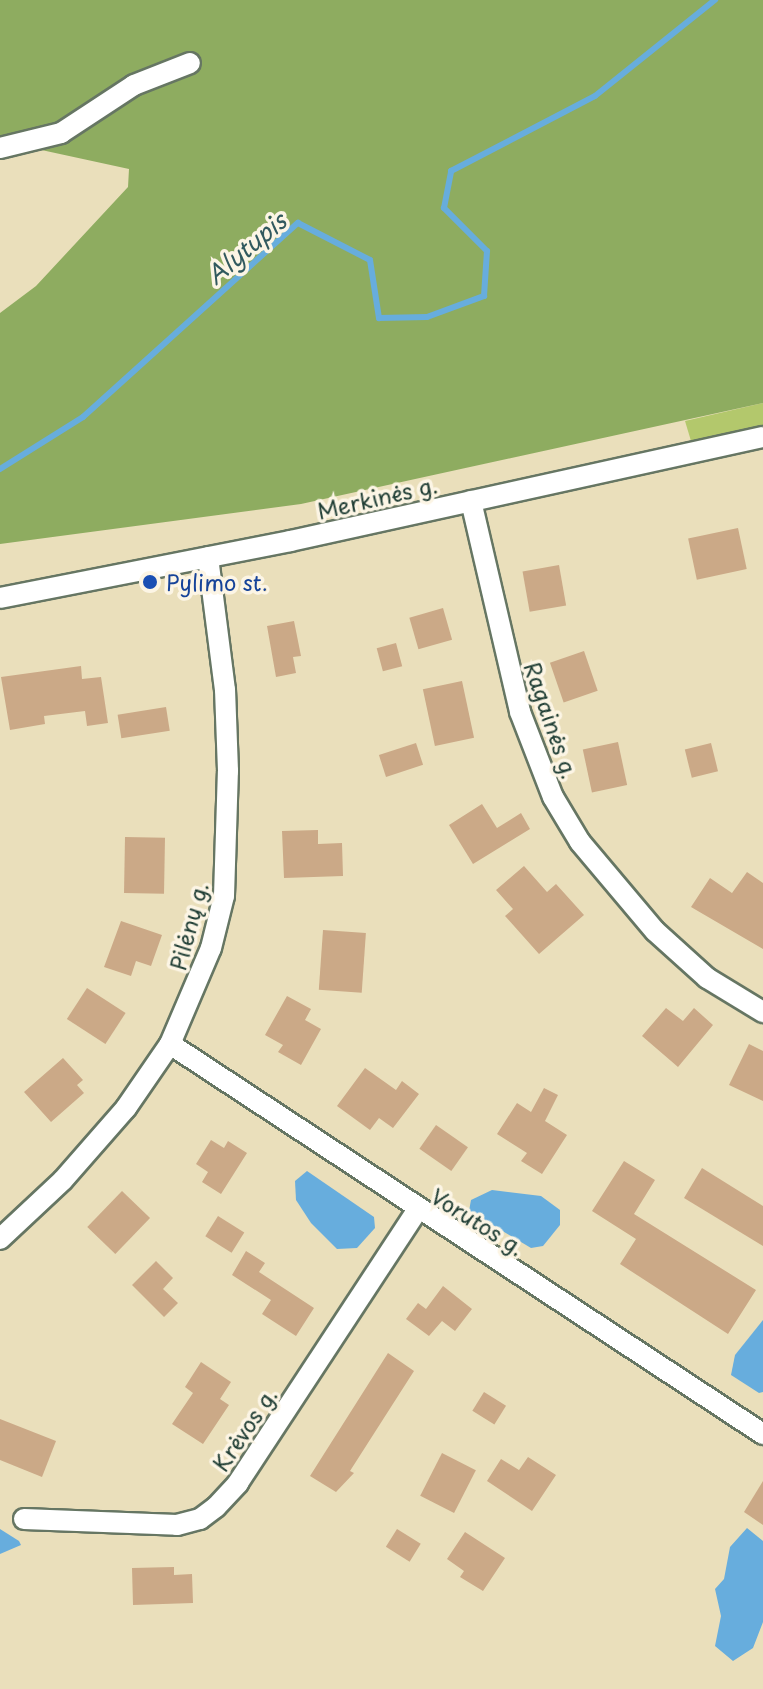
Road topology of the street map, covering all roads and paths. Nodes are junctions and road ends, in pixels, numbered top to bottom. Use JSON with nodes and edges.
{"nodes":[{"id":1,"x":190,"y":63,"type":"dead end"},
{"id":2,"x":0,"y":148,"type":"edge"},
{"id":3,"x":763,"y":437,"type":"edge"},
{"id":4,"x":471,"y":501,"type":"junction"},
{"id":5,"x":208,"y":557,"type":"junction"},
{"id":6,"x":0,"y":598,"type":"edge"},
{"id":7,"x":763,"y":1012,"type":"edge"},
{"id":8,"x":170,"y":1044,"type":"junction"},
{"id":9,"x":417,"y":1211,"type":"junction"},
{"id":10,"x":0,"y":1239,"type":"edge"},
{"id":11,"x":763,"y":1434,"type":"edge"},
{"id":12,"x":24,"y":1519,"type":"dead end"}],
"edges":[{"from":1,"to":2,"type":"street"},
{"from":3,"to":4,"type":"street","name":"Merkinės g."},
{"from":4,"to":5,"type":"street","name":"Merkinės g."},
{"from":4,"to":7,"type":"street","name":"Ragainės g."},
{"from":5,"to":6,"type":"street","name":"Merkinės g."},
{"from":5,"to":8,"type":"street","name":"Pilėnų g."},
{"from":8,"to":9,"type":"street","name":"Vorutos g."},
{"from":8,"to":10,"type":"street","name":"Pilėnų g."},
{"from":9,"to":11,"type":"street","name":"Vorutos g."},
{"from":9,"to":12,"type":"street","name":"Krėvos g."}]}
